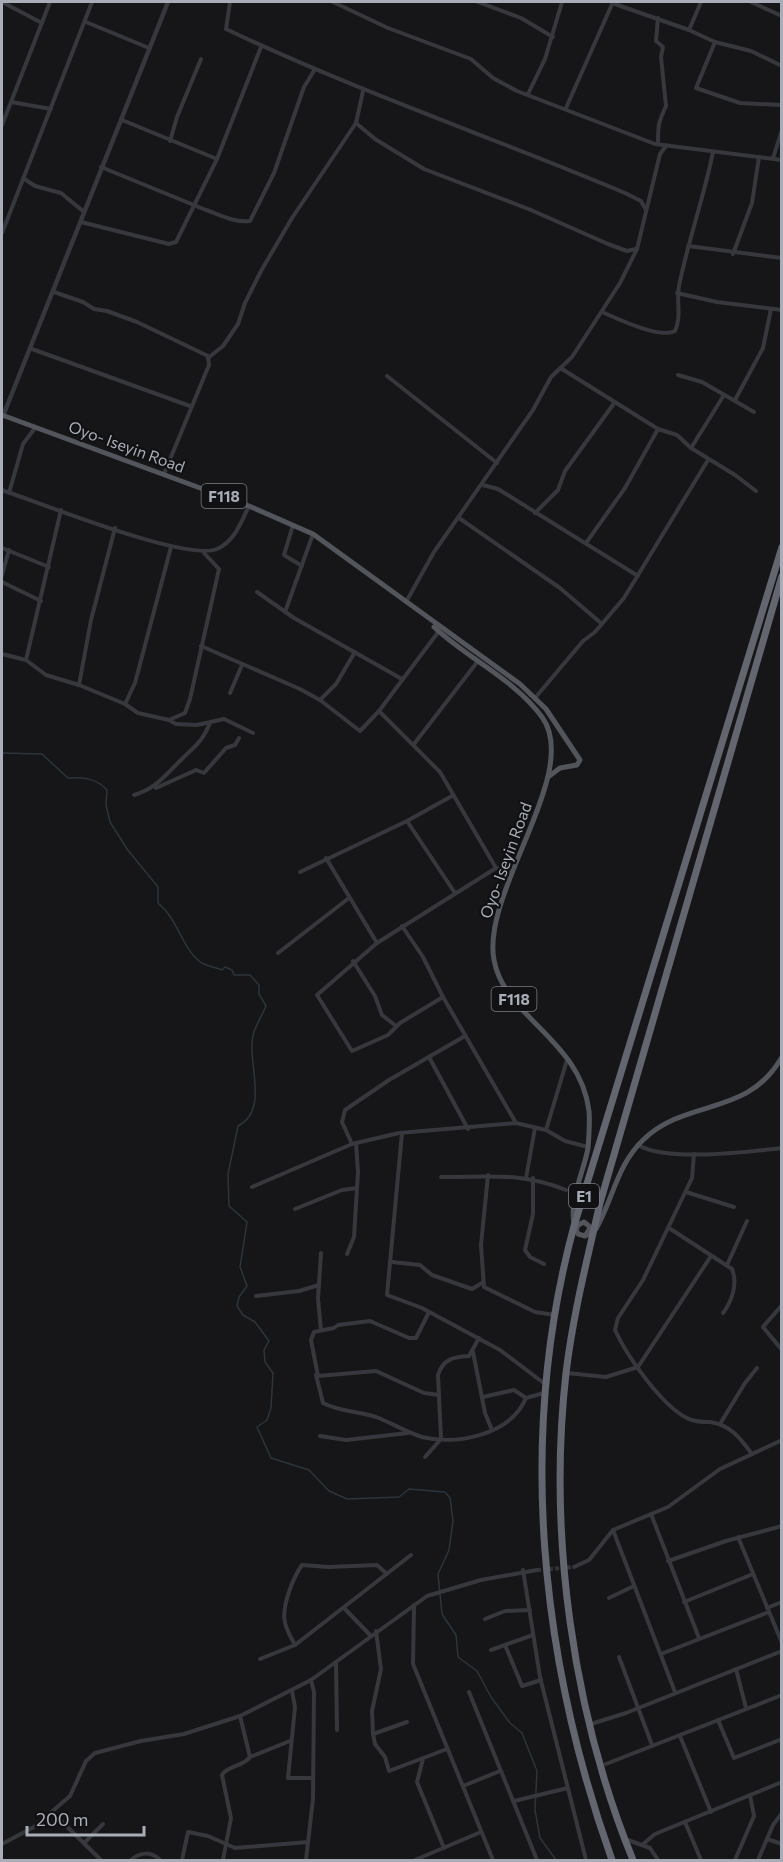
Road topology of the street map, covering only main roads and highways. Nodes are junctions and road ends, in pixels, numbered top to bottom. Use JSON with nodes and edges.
{"nodes":[{"id":1,"x":2,"y":415,"type":"edge"},
{"id":2,"x":782,"y":548,"type":"edge"},
{"id":3,"x":782,"y":576,"type":"edge"},
{"id":4,"x":425,"y":617,"type":"junction"},
{"id":5,"x":548,"y":777,"type":"junction"},
{"id":6,"x":782,"y":1057,"type":"edge"},
{"id":7,"x":586,"y":1226,"type":"junction"},
{"id":8,"x":612,"y":1860,"type":"edge"},
{"id":9,"x":633,"y":1860,"type":"edge"}],
"edges":[{"from":1,"to":4,"type":"main road","name":"Oyo- Iseyin Road","number":"F118"},
{"from":2,"to":7,"type":"highway","number":"E1"},
{"from":3,"to":7,"type":"highway","number":"E1"},
{"from":4,"to":5,"type":"main road","name":"Oyo- Iseyin Road","number":"F118"},
{"from":4,"to":5,"type":"main road","name":"Oyo- Iseyin Road","number":"F118"},
{"from":5,"to":7,"type":"main road","name":"Oyo- Iseyin Road","number":"F118"},
{"from":6,"to":7,"type":"main road"},
{"from":7,"to":8,"type":"highway","number":"E1"},
{"from":7,"to":9,"type":"highway","number":"E1"}]}
